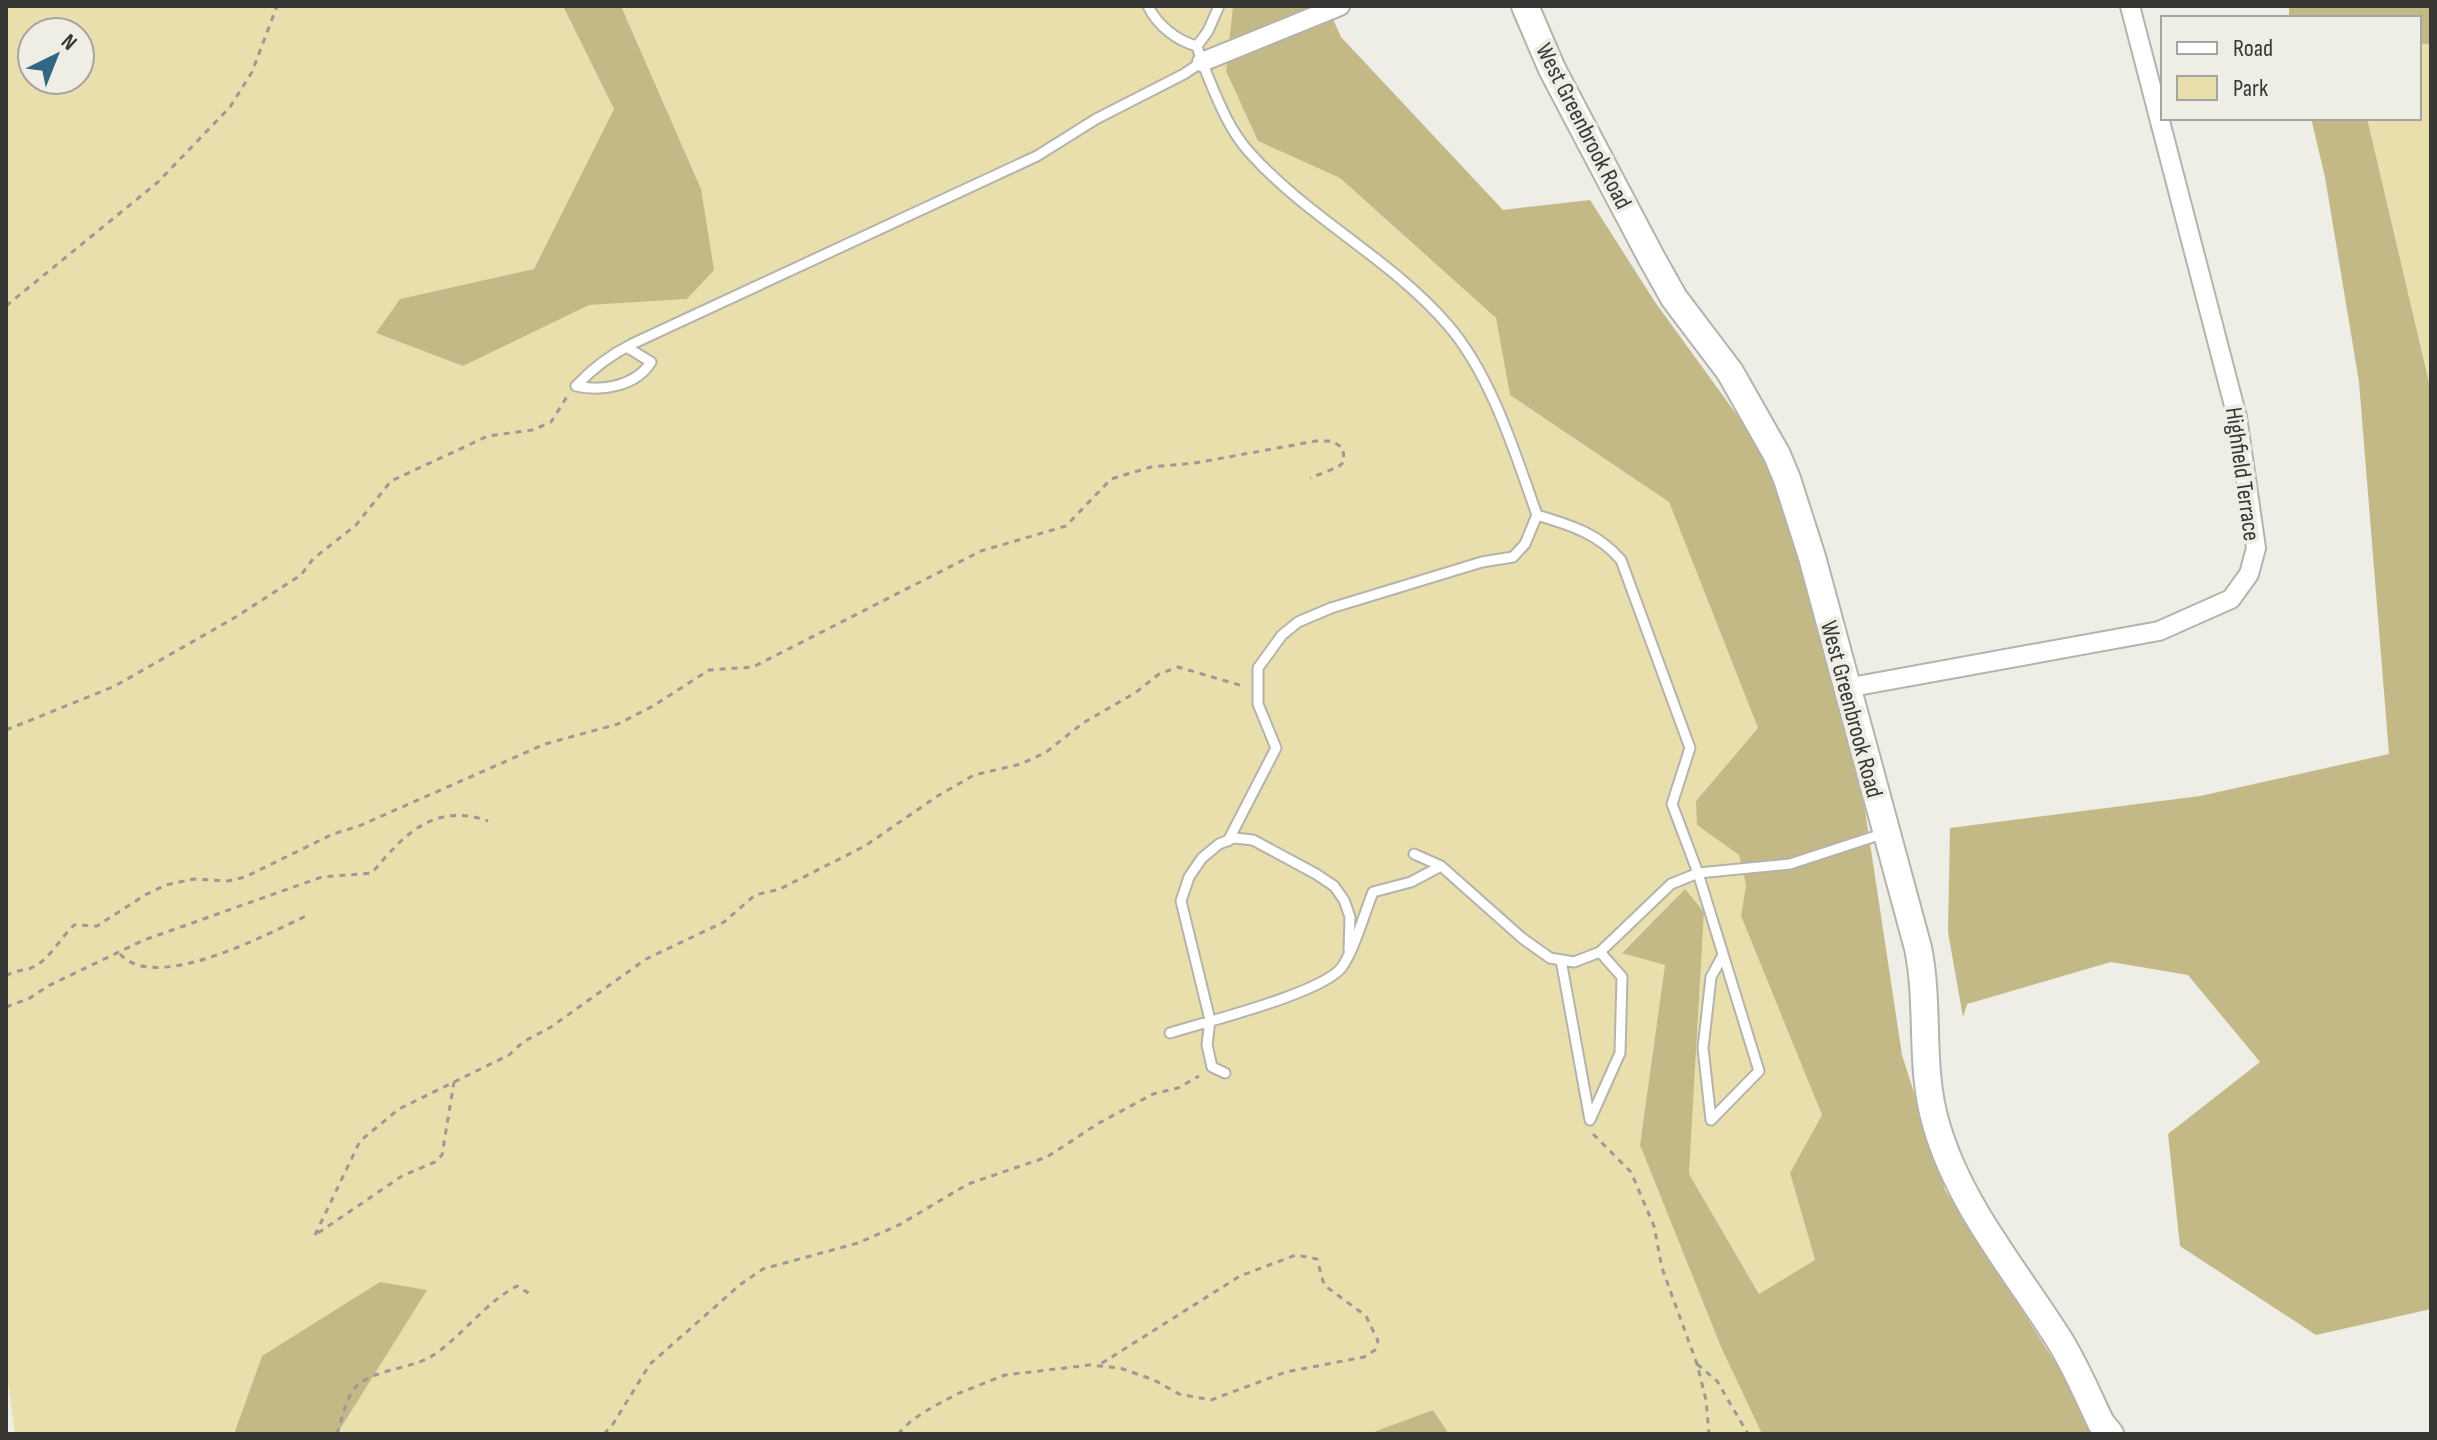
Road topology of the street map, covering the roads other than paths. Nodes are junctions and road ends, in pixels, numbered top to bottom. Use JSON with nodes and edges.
{"nodes":[{"id":1,"x":1148,"y":6,"type":"edge"},
{"id":2,"x":1219,"y":6,"type":"edge"},
{"id":3,"x":1340,"y":6,"type":"edge"},
{"id":4,"x":2130,"y":6,"type":"edge"},
{"id":5,"x":1528,"y":10,"type":"edge"},
{"id":6,"x":1200,"y":54,"type":"junction"},
{"id":7,"x":632,"y":344,"type":"junction"},
{"id":8,"x":1537,"y":515,"type":"junction"},
{"id":9,"x":1846,"y":688,"type":"junction"},
{"id":10,"x":1885,"y":833,"type":"junction"},
{"id":11,"x":1228,"y":841,"type":"junction"},
{"id":12,"x":1414,"y":854,"type":"dead end"},
{"id":13,"x":1441,"y":866,"type":"junction"},
{"id":14,"x":1698,"y":873,"type":"junction"},
{"id":15,"x":1349,"y":950,"type":"junction"},
{"id":16,"x":1600,"y":952,"type":"junction"},
{"id":17,"x":1723,"y":955,"type":"junction"},
{"id":18,"x":1561,"y":960,"type":"junction"},
{"id":19,"x":1210,"y":1020,"type":"junction"},
{"id":20,"x":1170,"y":1033,"type":"dead end"},
{"id":21,"x":1225,"y":1073,"type":"dead end"},
{"id":22,"x":2110,"y":1434,"type":"edge"}],
"edges":[{"from":1,"to":6,"type":"lane"},
{"from":2,"to":6,"type":"lane"},
{"from":3,"to":6,"type":"street"},
{"from":4,"to":9,"type":"street","name":"Highfield Terrace"},
{"from":5,"to":9,"type":"street","name":"West Greenbrook Road"},
{"from":6,"to":7,"type":"lane"},
{"from":6,"to":8,"type":"lane"},
{"from":7,"to":7,"type":"lane"},
{"from":8,"to":11,"type":"lane"},
{"from":8,"to":14,"type":"lane"},
{"from":9,"to":10,"type":"street","name":"West Greenbrook Road"},
{"from":10,"to":14,"type":"lane"},
{"from":10,"to":22,"type":"street","name":"West Greenbrook Road"},
{"from":11,"to":15,"type":"lane"},
{"from":11,"to":19,"type":"lane"},
{"from":12,"to":13,"type":"lane"},
{"from":13,"to":15,"type":"lane"},
{"from":13,"to":18,"type":"lane"},
{"from":14,"to":16,"type":"lane"},
{"from":14,"to":17,"type":"lane"},
{"from":15,"to":19,"type":"lane"},
{"from":16,"to":18,"type":"lane"},
{"from":16,"to":18,"type":"lane"},
{"from":17,"to":17,"type":"lane"},
{"from":19,"to":20,"type":"lane"},
{"from":19,"to":21,"type":"lane"}]}
